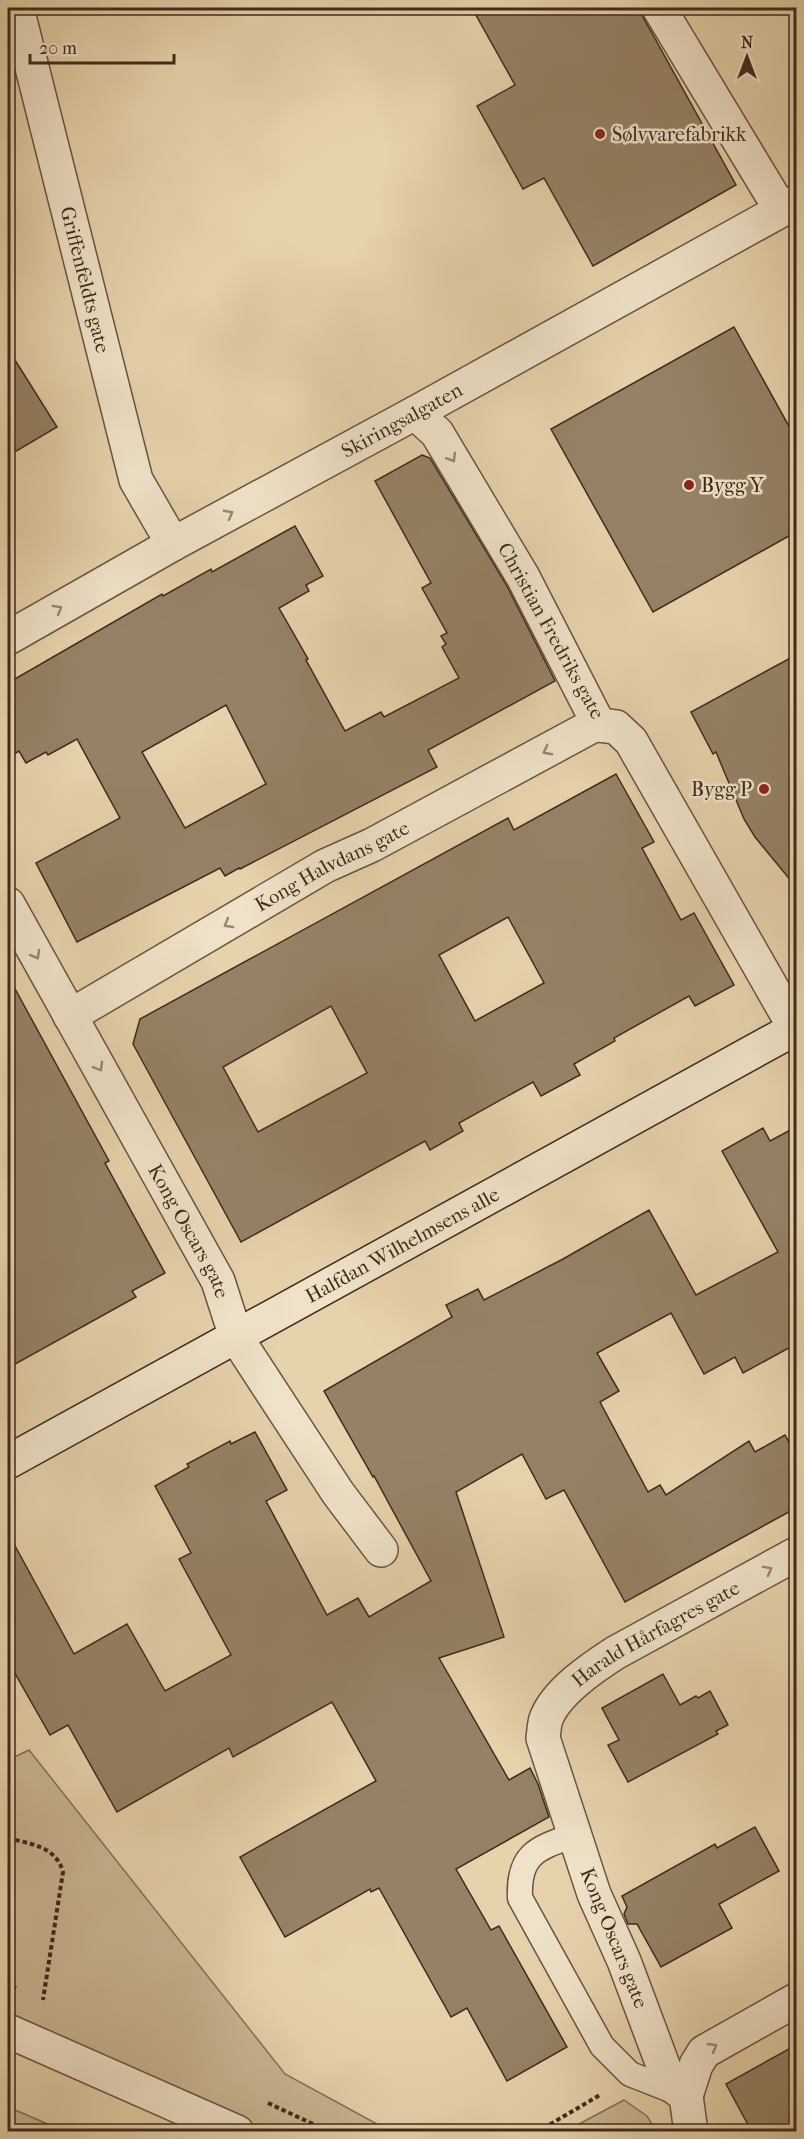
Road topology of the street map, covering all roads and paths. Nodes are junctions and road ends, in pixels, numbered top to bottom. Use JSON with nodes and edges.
{"nodes":[{"id":1,"x":17,"y":8,"type":"edge"},
{"id":2,"x":659,"y":8,"type":"edge"},
{"id":3,"x":789,"y":206,"type":"edge"},
{"id":4,"x":415,"y":413,"type":"junction"},
{"id":5,"x":172,"y":544,"type":"junction"},
{"id":6,"x":8,"y":638,"type":"edge"},
{"id":7,"x":599,"y":725,"type":"junction"},
{"id":8,"x":8,"y":904,"type":"edge"},
{"id":9,"x":70,"y":1016,"type":"junction"},
{"id":10,"x":796,"y":1029,"type":"edge"},
{"id":11,"x":236,"y":1336,"type":"junction"},
{"id":12,"x":8,"y":1462,"type":"edge"},
{"id":13,"x":381,"y":1551,"type":"dead end"},
{"id":14,"x":796,"y":1554,"type":"edge"},
{"id":15,"x":543,"y":1738,"type":"joint"},
{"id":16,"x":575,"y":1835,"type":"junction"},
{"id":17,"x":8,"y":1838,"type":"edge"},
{"id":18,"x":43,"y":2000,"type":"dead end"},
{"id":19,"x":796,"y":2000,"type":"edge"},
{"id":20,"x":8,"y":2031,"type":"edge"},
{"id":21,"x":630,"y":2074,"type":"junction"},
{"id":22,"x":686,"y":2097,"type":"junction"},
{"id":23,"x":8,"y":2123,"type":"edge"},
{"id":24,"x":26,"y":2132,"type":"edge"},
{"id":25,"x":237,"y":2132,"type":"edge"},
{"id":26,"x":537,"y":2132,"type":"edge"},
{"id":27,"x":691,"y":2132,"type":"edge"}],
"edges":[{"from":1,"to":5,"type":"street","name":"Griffenfeldts gate"},
{"from":2,"to":3,"type":"street"},
{"from":3,"to":4,"type":"street","name":"Skiringsalgaten"},
{"from":5,"to":4,"type":"street","name":"Skiringsalgaten","one_way":true},
{"from":4,"to":7,"type":"street","name":"Christian Fredriks gate","one_way":true},
{"from":6,"to":5,"type":"street","name":"Skiringsalgaten","one_way":true},
{"from":7,"to":9,"type":"street","name":"Kong Halvdans gate","one_way":true},
{"from":7,"to":10,"type":"street","name":"Christian Fredriks gate"},
{"from":8,"to":9,"type":"street","name":"Kong Oscars gate","one_way":true},
{"from":9,"to":11,"type":"street","name":"Kong Oscars gate","one_way":true},
{"from":10,"to":11,"type":"street","name":"Halfdan Wilhelmsens alle"},
{"from":11,"to":12,"type":"street","name":"Halfdan Wilhelmsens alle"},
{"from":11,"to":13,"type":"street","name":"Kong Oscars gate"},
{"from":15,"to":14,"type":"street","name":"Harald Hårfagres gate","one_way":true},
{"from":15,"to":16,"type":"street","name":"Kong Oscars gate"},
{"from":16,"to":21,"type":"lane"},
{"from":16,"to":22,"type":"street","name":"Kong Oscars gate"},
{"from":17,"to":18,"type":"path"},
{"from":22,"to":19,"type":"street","one_way":true},
{"from":20,"to":25,"type":"street"},
{"from":21,"to":22,"type":"lane"},
{"from":21,"to":26,"type":"path"},
{"from":22,"to":27,"type":"street"},
{"from":23,"to":24,"type":"path"}]}
